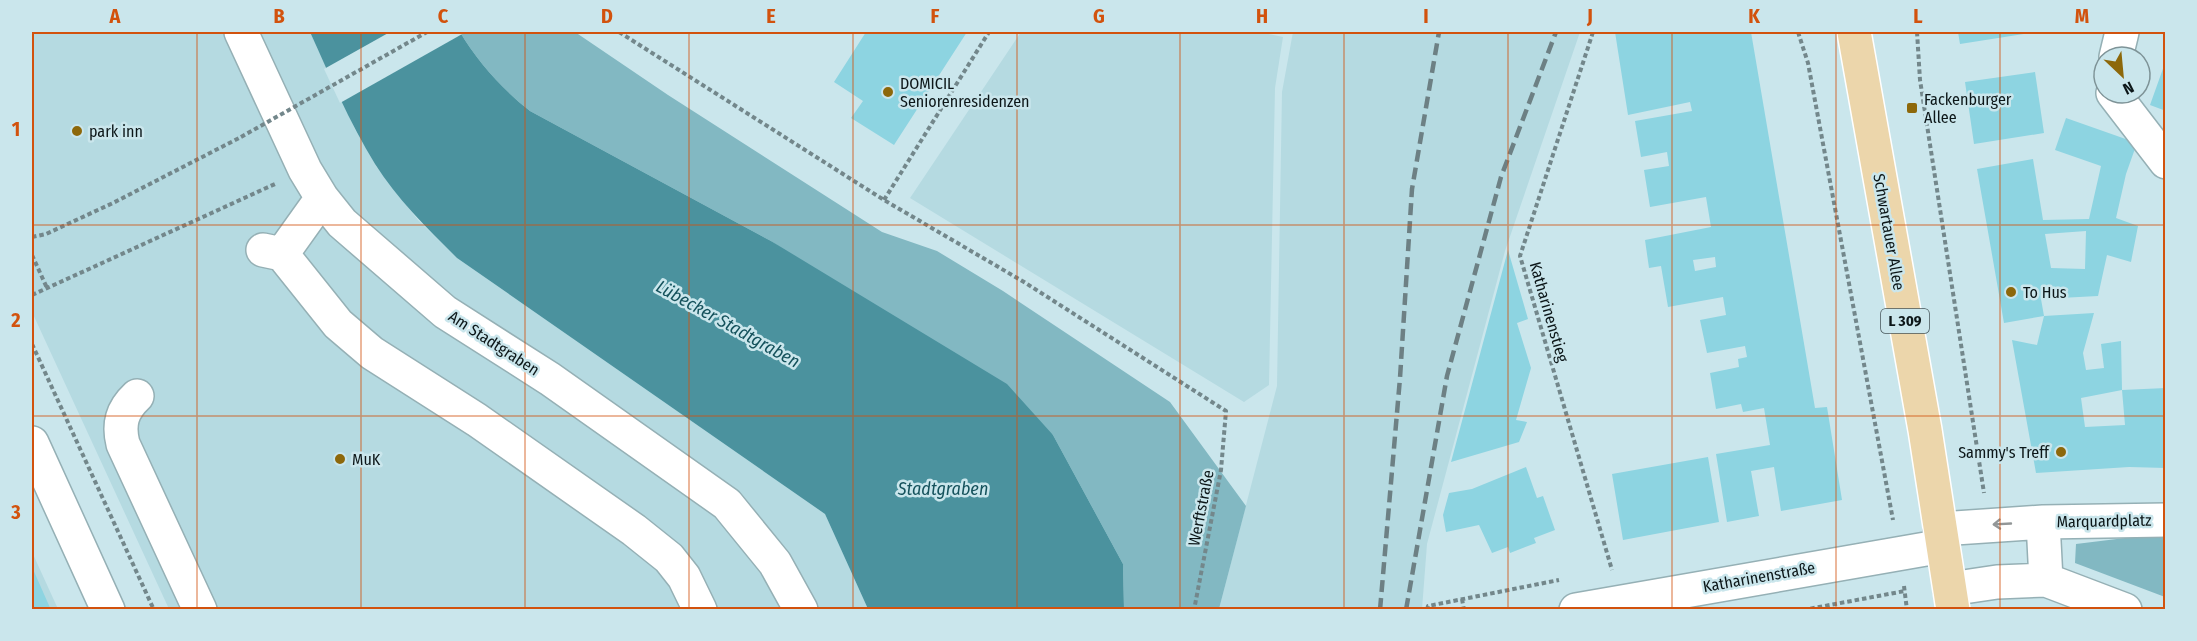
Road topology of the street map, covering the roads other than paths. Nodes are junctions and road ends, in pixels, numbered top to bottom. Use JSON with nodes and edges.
{"nodes":[{"id":1,"x":241,"y":32,"type":"edge"},
{"id":2,"x":1854,"y":32,"type":"edge"},
{"id":3,"x":2122,"y":105,"type":"edge"},
{"id":4,"x":2166,"y":162,"type":"edge"},
{"id":5,"x":322,"y":198,"type":"junction"},
{"id":6,"x":137,"y":396,"type":"dead end"},
{"id":7,"x":32,"y":442,"type":"edge"},
{"id":8,"x":2166,"y":520,"type":"edge"},
{"id":9,"x":2043,"y":522,"type":"junction"},
{"id":10,"x":1942,"y":538,"type":"junction"},
{"id":11,"x":2046,"y":580,"type":"junction"},
{"id":12,"x":1952,"y":599,"type":"edge"},
{"id":13,"x":108,"y":609,"type":"edge"},
{"id":14,"x":201,"y":609,"type":"edge"},
{"id":15,"x":700,"y":609,"type":"edge"},
{"id":16,"x":801,"y":609,"type":"edge"},
{"id":17,"x":1576,"y":609,"type":"edge"},
{"id":18,"x":2125,"y":609,"type":"edge"}],
"edges":[{"from":1,"to":5,"type":"street","name":"Am Stadtgraben"},
{"from":2,"to":10,"type":"main road","name":"Schwartauer Allee","number":"L 309"},
{"from":3,"to":4,"type":"street"},
{"from":5,"to":15,"type":"street"},
{"from":5,"to":16,"type":"street","name":"Am Stadtgraben"},
{"from":6,"to":14,"type":"street"},
{"from":7,"to":13,"type":"street"},
{"from":8,"to":9,"type":"street","name":"Marquardplatz"},
{"from":9,"to":10,"type":"street","name":"Marquardplatz","one_way":true},
{"from":9,"to":11,"type":"street","name":"Marquardplatz"},
{"from":10,"to":12,"type":"main road","name":"Schwartauer Allee","number":"L 309"},
{"from":10,"to":17,"type":"street","name":"Katharinenstraße"},
{"from":11,"to":12,"type":"street"},
{"from":11,"to":18,"type":"street"}]}
